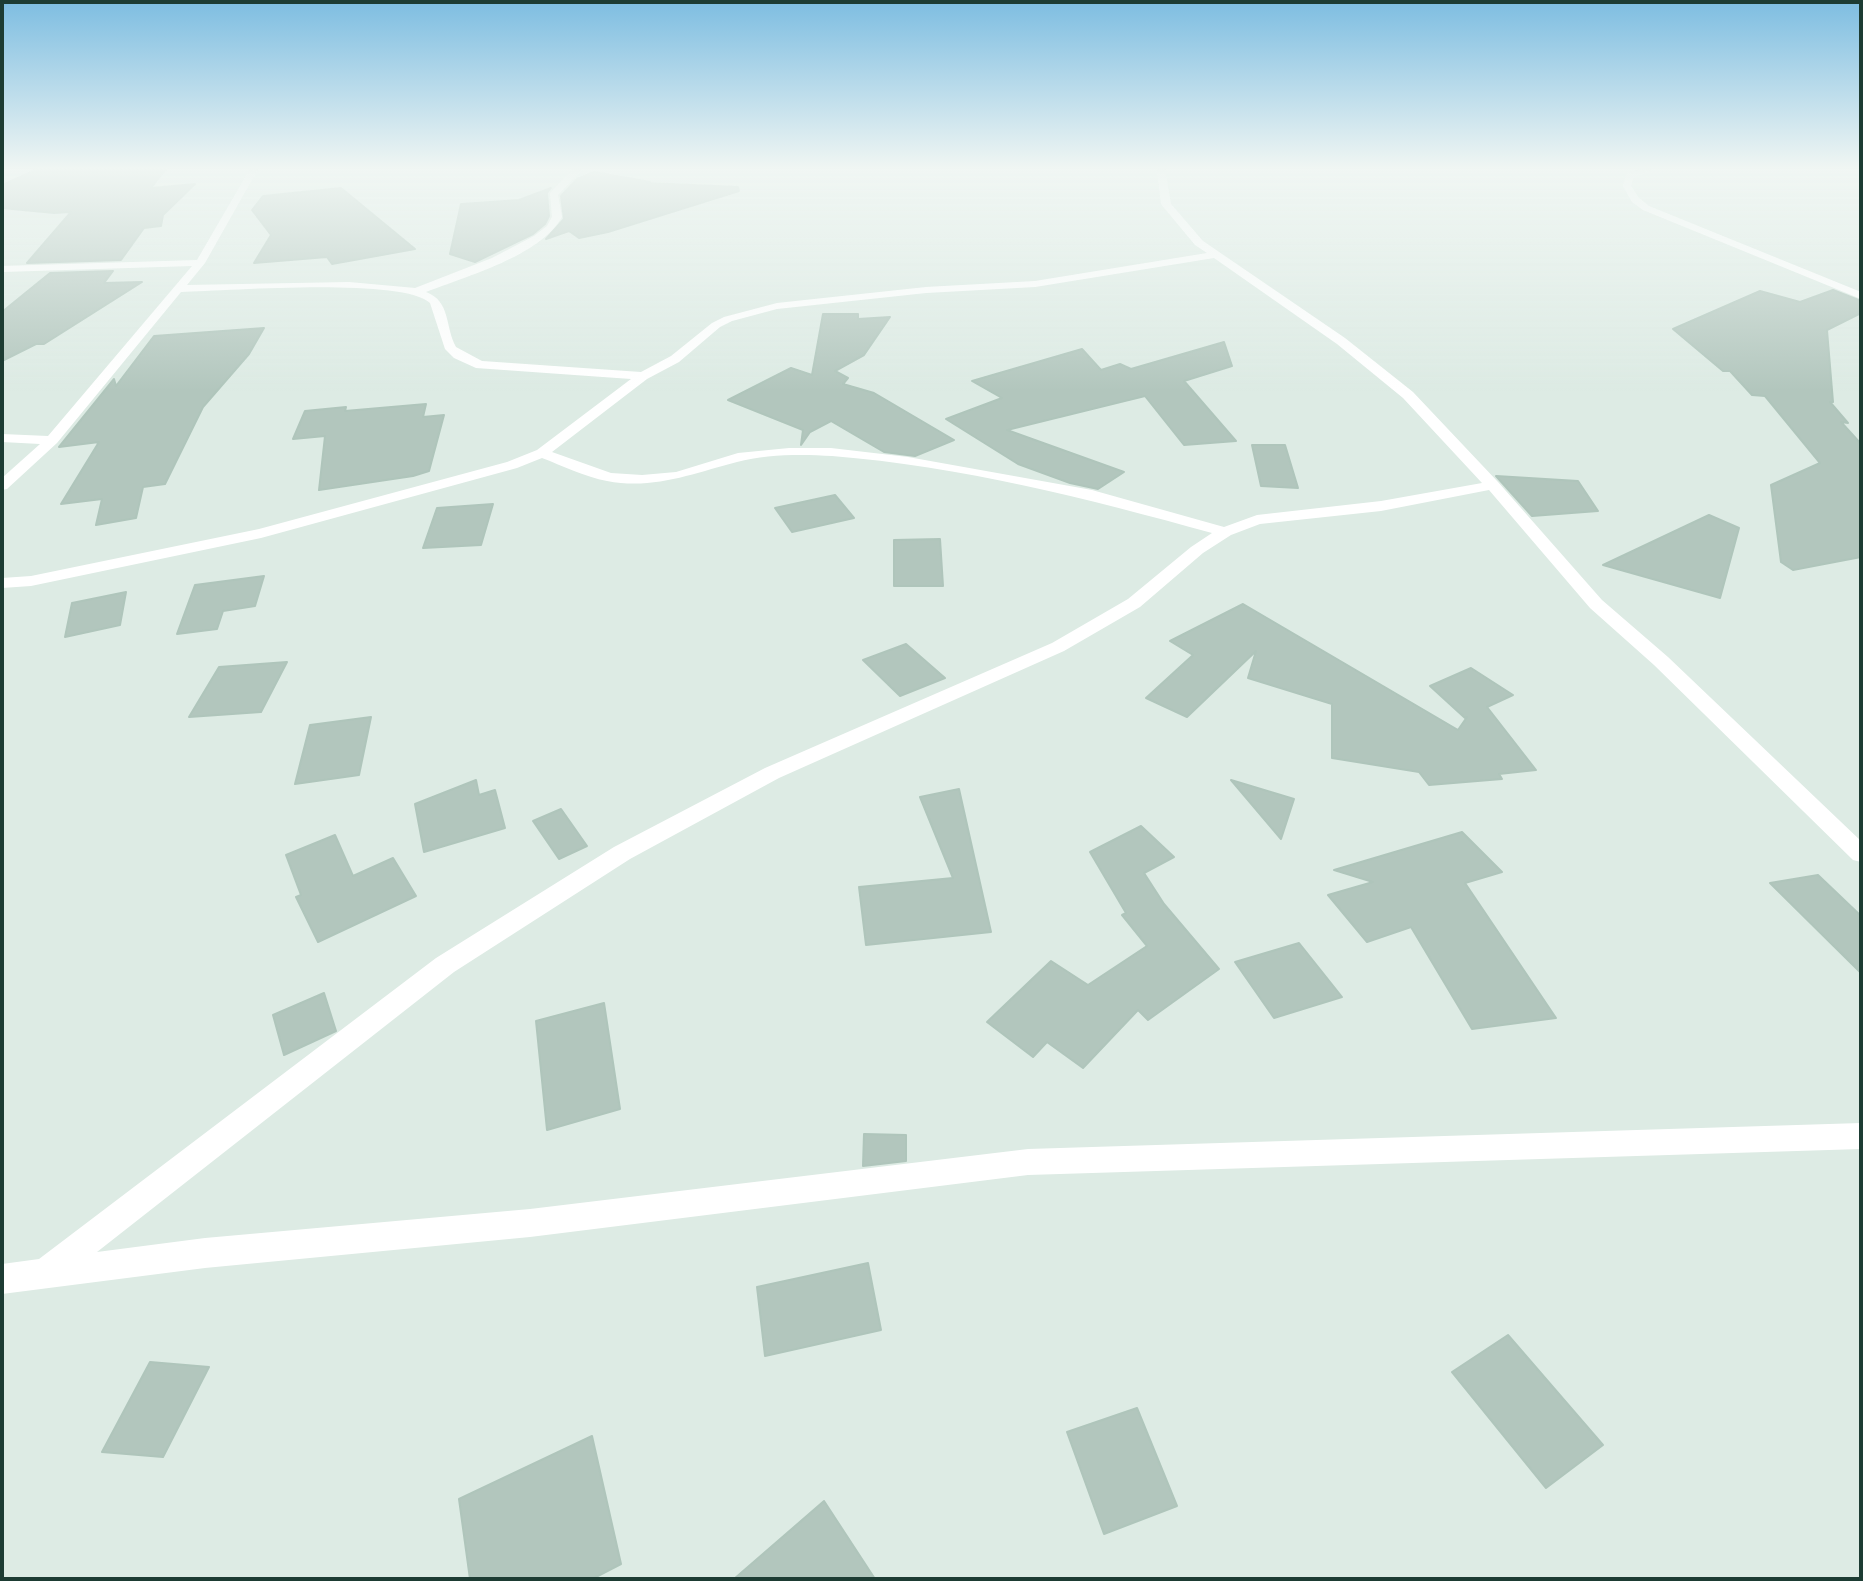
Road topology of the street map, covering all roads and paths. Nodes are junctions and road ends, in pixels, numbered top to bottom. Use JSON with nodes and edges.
{"nodes":[{"id":1,"x":212,"y":243,"type":"edge"},
{"id":2,"x":529,"y":243,"type":"edge"},
{"id":3,"x":1199,"y":243,"type":"edge"},
{"id":4,"x":1731,"y":243,"type":"edge"},
{"id":5,"x":1215,"y":255,"type":"junction"},
{"id":6,"x":200,"y":263,"type":"junction"},
{"id":7,"x":2,"y":269,"type":"edge"},
{"id":8,"x":178,"y":289,"type":"junction"},
{"id":9,"x":418,"y":290,"type":"junction"},
{"id":10,"x":1861,"y":296,"type":"edge"},
{"id":11,"x":643,"y":376,"type":"junction"},
{"id":12,"x":2,"y":438,"type":"edge"},
{"id":13,"x":52,"y":440,"type":"junction"},
{"id":14,"x":542,"y":453,"type":"junction"},
{"id":15,"x":1493,"y":485,"type":"junction"},
{"id":16,"x":2,"y":486,"type":"edge"},
{"id":17,"x":1225,"y":532,"type":"junction"},
{"id":18,"x":2,"y":583,"type":"edge"},
{"id":19,"x":1861,"y":854,"type":"edge"},
{"id":20,"x":1861,"y":1136,"type":"edge"},
{"id":21,"x":47,"y":1272,"type":"junction"},
{"id":22,"x":2,"y":1279,"type":"edge"}],
"edges":[{"from":1,"to":6,"type":"street"},
{"from":2,"to":9,"type":"street"},
{"from":3,"to":5,"type":"street"},
{"from":4,"to":10,"type":"street"},
{"from":5,"to":11,"type":"street"},
{"from":5,"to":15,"type":"street"},
{"from":6,"to":7,"type":"street"},
{"from":6,"to":8,"type":"street"},
{"from":8,"to":9,"type":"street"},
{"from":8,"to":13,"type":"street"},
{"from":9,"to":11,"type":"street"},
{"from":11,"to":14,"type":"street"},
{"from":12,"to":13,"type":"street"},
{"from":13,"to":16,"type":"street"},
{"from":14,"to":17,"type":"street"},
{"from":14,"to":18,"type":"street"},
{"from":15,"to":17,"type":"street"},
{"from":15,"to":19,"type":"street"},
{"from":17,"to":21,"type":"street"},
{"from":20,"to":21,"type":"street"},
{"from":21,"to":22,"type":"street"}]}
